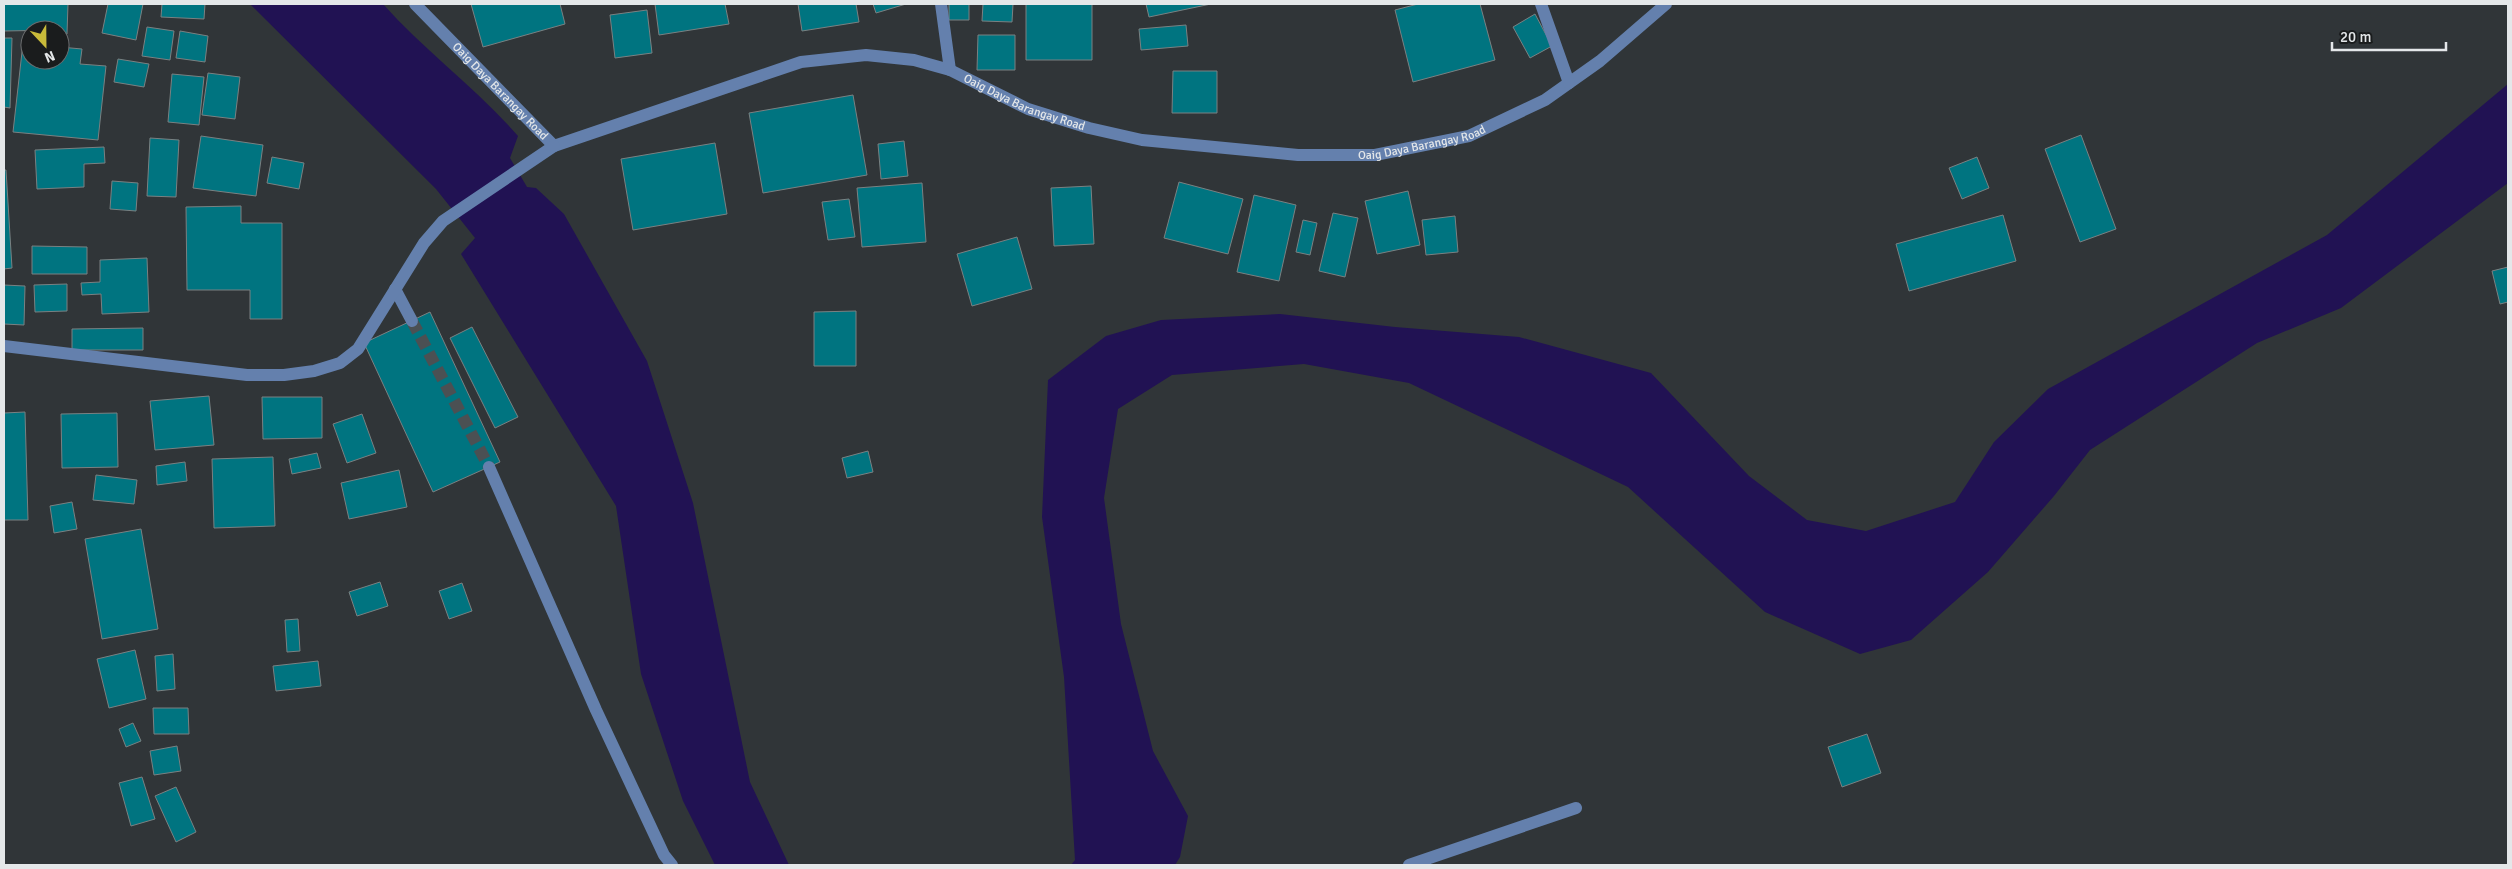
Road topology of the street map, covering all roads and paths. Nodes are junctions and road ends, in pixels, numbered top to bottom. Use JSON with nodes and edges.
{"nodes":[{"id":1,"x":415,"y":4,"type":"edge"},
{"id":2,"x":941,"y":4,"type":"edge"},
{"id":3,"x":1540,"y":4,"type":"edge"},
{"id":4,"x":1666,"y":4,"type":"edge"},
{"id":5,"x":950,"y":70,"type":"junction"},
{"id":6,"x":1569,"y":83,"type":"junction"},
{"id":7,"x":554,"y":146,"type":"junction"},
{"id":8,"x":395,"y":289,"type":"junction"},
{"id":9,"x":412,"y":320,"type":"tunnel mouth"},
{"id":10,"x":4,"y":346,"type":"edge"},
{"id":11,"x":489,"y":467,"type":"tunnel mouth"},
{"id":12,"x":1576,"y":808,"type":"dead end"},
{"id":13,"x":672,"y":865,"type":"edge"},
{"id":14,"x":1409,"y":865,"type":"edge"}],
"edges":[{"from":1,"to":7,"type":"street","name":"Oaig Daya Barangay Road"},
{"from":2,"to":5,"type":"street"},
{"from":3,"to":6,"type":"street"},
{"from":4,"to":6,"type":"street","name":"Oaig Daya Barangay Road"},
{"from":5,"to":6,"type":"street","name":"Oaig Daya Barangay Road"},
{"from":5,"to":7,"type":"street","name":"Oaig Daya Barangay Road"},
{"from":7,"to":8,"type":"street"},
{"from":8,"to":9,"type":"street"},
{"from":8,"to":10,"type":"street"},
{"from":11,"to":13,"type":"street"},
{"from":12,"to":14,"type":"street"}]}
